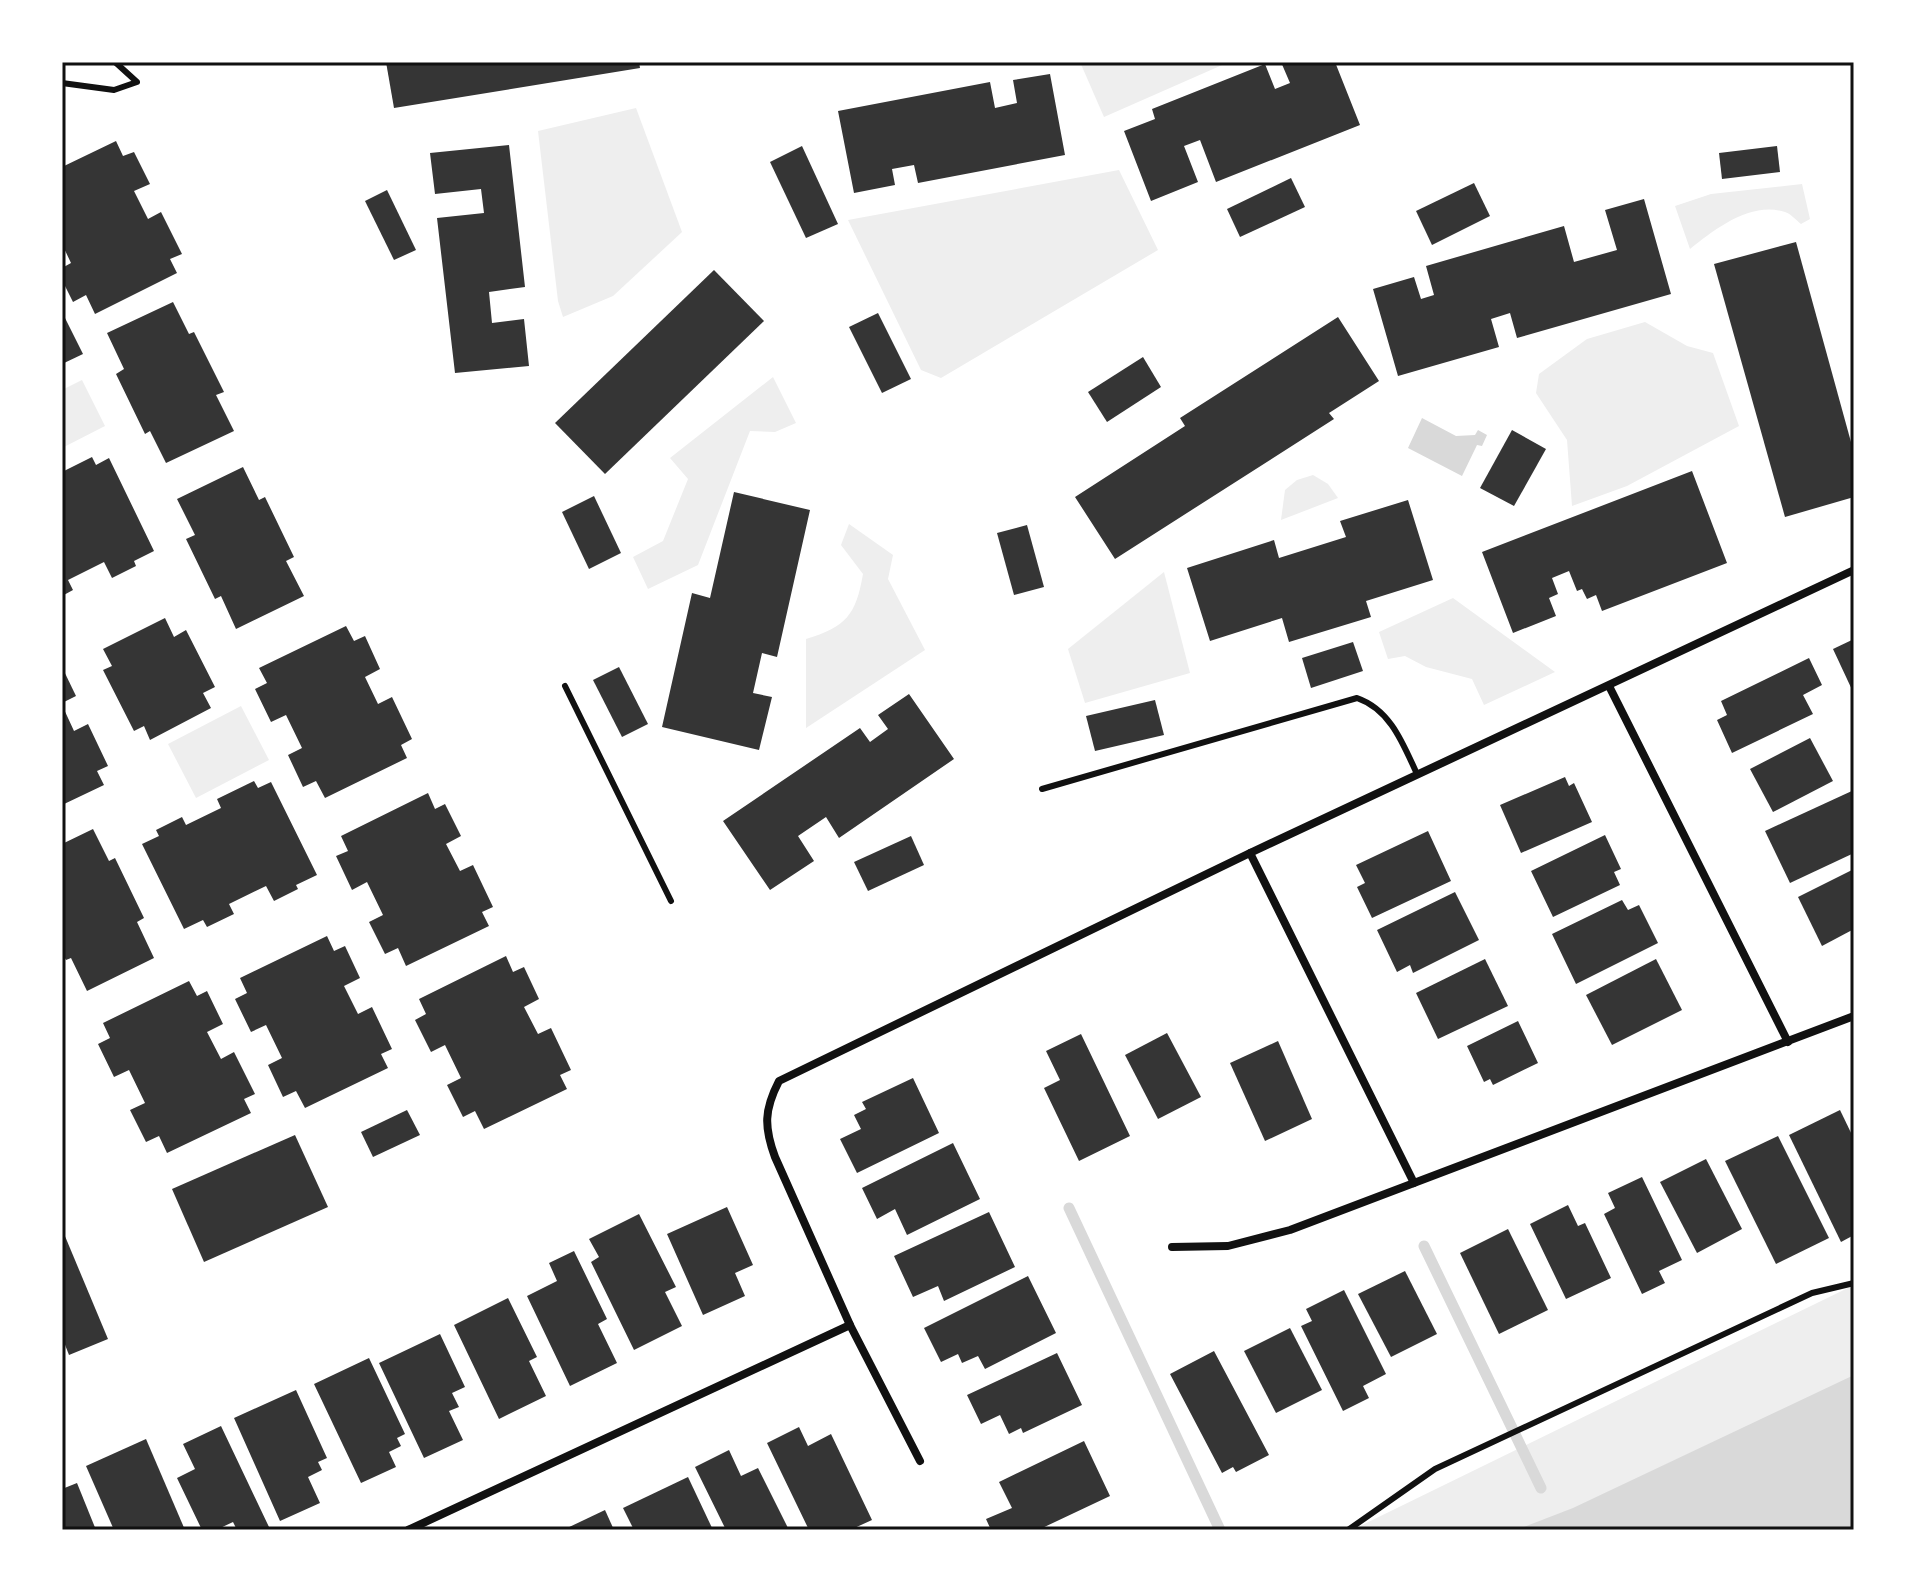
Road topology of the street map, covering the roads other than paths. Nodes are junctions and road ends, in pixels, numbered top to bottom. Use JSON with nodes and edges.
{"nodes":[{"id":1,"x":115,"y":62,"type":"edge"},
{"id":2,"x":62,"y":83,"type":"edge"},
{"id":3,"x":1854,"y":570,"type":"edge"},
{"id":4,"x":565,"y":686,"type":"dead end"},
{"id":5,"x":1609,"y":686,"type":"junction"},
{"id":6,"x":1417,"y":774,"type":"junction"},
{"id":7,"x":1042,"y":789,"type":"dead end"},
{"id":8,"x":1250,"y":853,"type":"junction"},
{"id":9,"x":671,"y":901,"type":"dead end"},
{"id":10,"x":1854,"y":1016,"type":"edge"},
{"id":11,"x":1788,"y":1042,"type":"junction"},
{"id":12,"x":1414,"y":1183,"type":"junction"},
{"id":13,"x":1172,"y":1247,"type":"dead end"},
{"id":14,"x":1854,"y":1283,"type":"edge"},
{"id":15,"x":850,"y":1325,"type":"junction"},
{"id":16,"x":920,"y":1461,"type":"dead end"},
{"id":17,"x":408,"y":1530,"type":"edge"},
{"id":18,"x":1348,"y":1530,"type":"edge"}],
"edges":[{"from":1,"to":2,"type":"lane"},
{"from":3,"to":5,"type":"street"},
{"from":4,"to":9,"type":"lane"},
{"from":5,"to":6,"type":"street"},
{"from":5,"to":11,"type":"street"},
{"from":6,"to":7,"type":"lane"},
{"from":6,"to":8,"type":"street"},
{"from":8,"to":12,"type":"street"},
{"from":8,"to":15,"type":"street"},
{"from":10,"to":11,"type":"street"},
{"from":11,"to":12,"type":"street"},
{"from":12,"to":13,"type":"street"},
{"from":14,"to":18,"type":"lane"},
{"from":15,"to":16,"type":"street"},
{"from":15,"to":17,"type":"street"}]}
